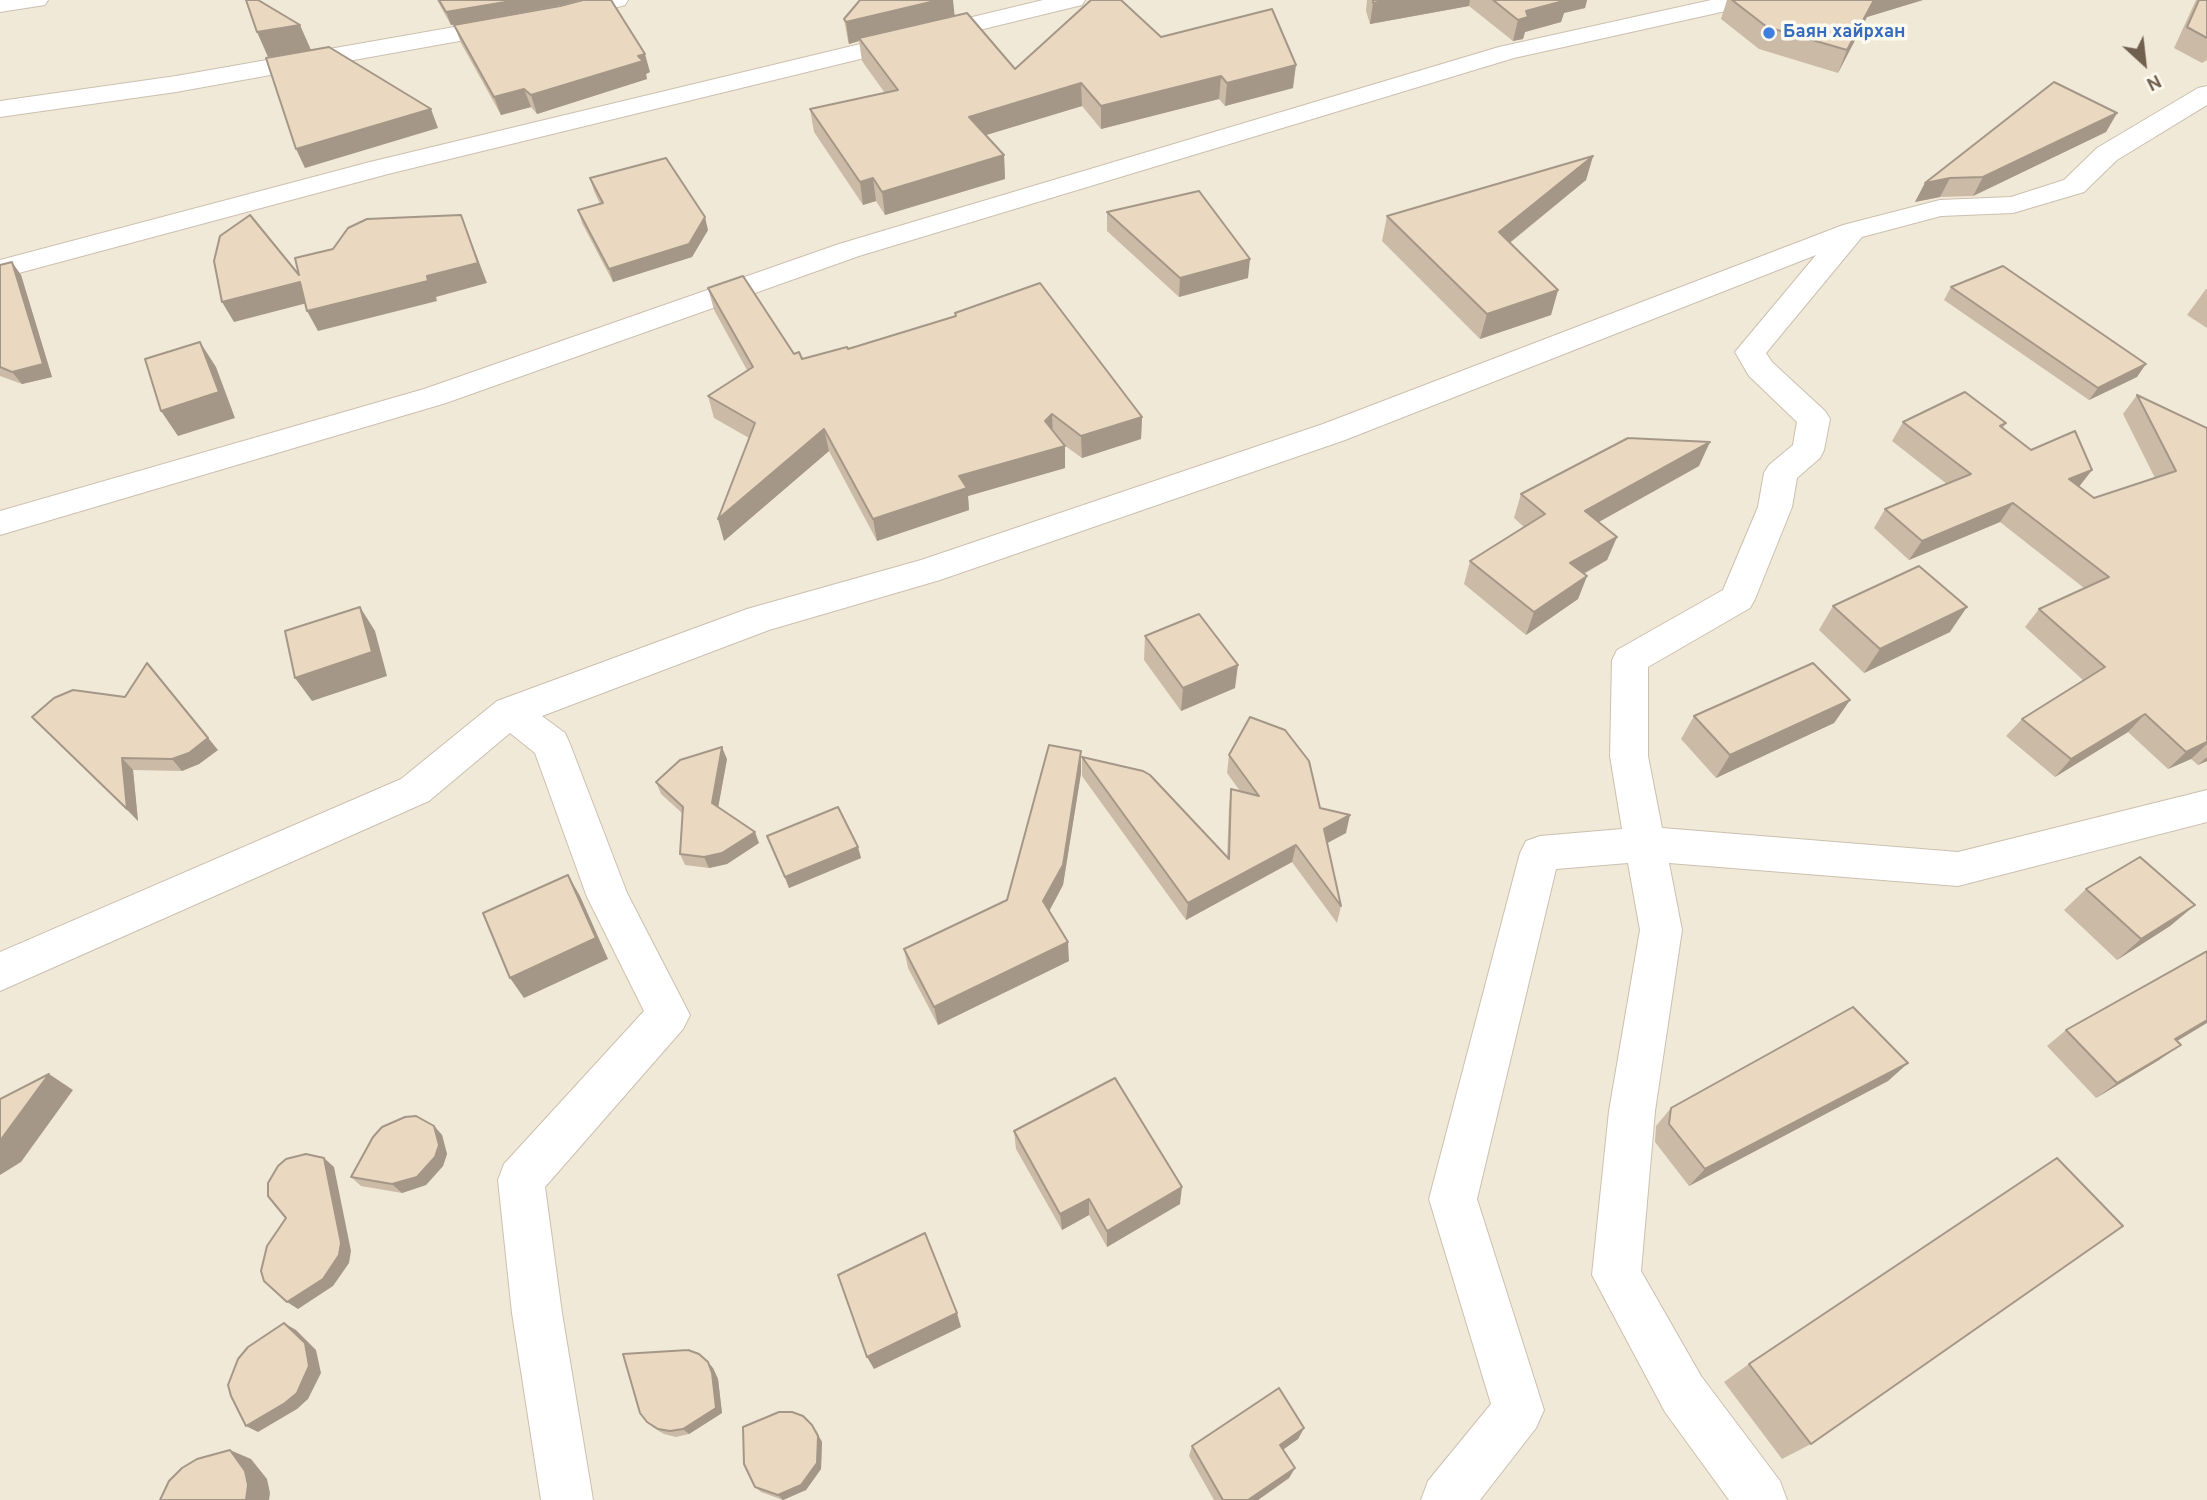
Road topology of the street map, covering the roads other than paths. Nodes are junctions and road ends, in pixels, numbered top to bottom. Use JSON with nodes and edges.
{"nodes":[{"id":1,"x":36,"y":0,"type":"edge"},
{"id":2,"x":616,"y":0,"type":"edge"},
{"id":3,"x":1073,"y":0,"type":"edge"},
{"id":4,"x":1744,"y":0,"type":"edge"},
{"id":5,"x":0,"y":5,"type":"edge"},
{"id":6,"x":2207,"y":94,"type":"edge"},
{"id":7,"x":0,"y":109,"type":"edge"},
{"id":8,"x":1853,"y":231,"type":"junction"},
{"id":9,"x":0,"y":270,"type":"edge"},
{"id":10,"x":0,"y":523,"type":"edge"},
{"id":11,"x":510,"y":712,"type":"junction"},
{"id":12,"x":2207,"y":806,"type":"edge"},
{"id":13,"x":1647,"y":844,"type":"junction"},
{"id":14,"x":0,"y":972,"type":"edge"},
{"id":15,"x":567,"y":1500,"type":"edge"},
{"id":16,"x":1447,"y":1500,"type":"edge"},
{"id":17,"x":1760,"y":1500,"type":"edge"}],
"edges":[{"from":1,"to":5,"type":"street"},
{"from":2,"to":7,"type":"street"},
{"from":3,"to":9,"type":"street"},
{"from":4,"to":10,"type":"street"},
{"from":6,"to":8,"type":"street"},
{"from":8,"to":11,"type":"street"},
{"from":8,"to":13,"type":"street"},
{"from":11,"to":14,"type":"street"},
{"from":11,"to":15,"type":"street"},
{"from":12,"to":13,"type":"street"},
{"from":13,"to":16,"type":"street"},
{"from":13,"to":17,"type":"street"}]}
